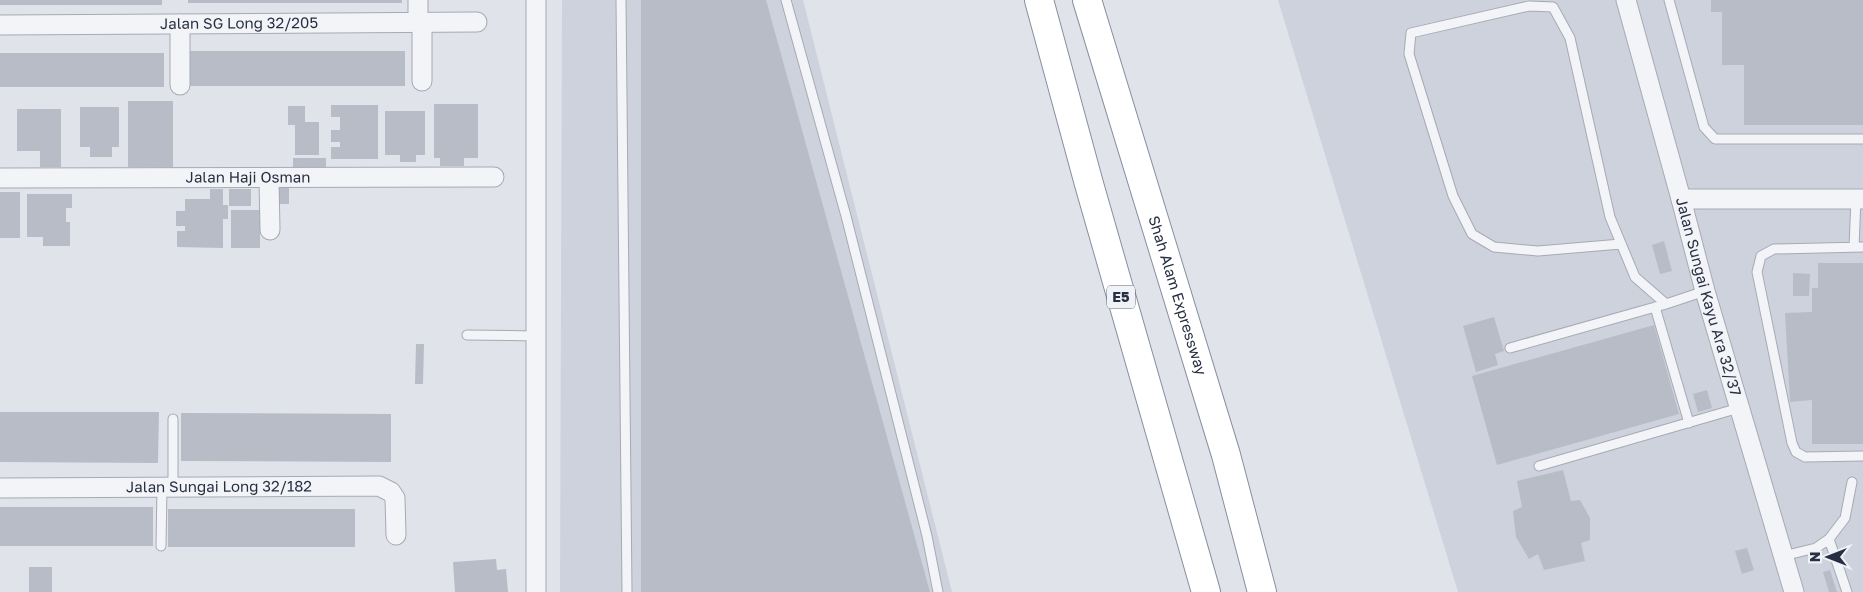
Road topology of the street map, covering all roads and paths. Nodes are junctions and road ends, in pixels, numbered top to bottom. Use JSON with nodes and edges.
{"nodes":[{"id":1,"x":418,"y":0,"type":"edge"},
{"id":2,"x":536,"y":0,"type":"edge"},
{"id":3,"x":621,"y":0,"type":"edge"},
{"id":4,"x":786,"y":0,"type":"edge"},
{"id":5,"x":1040,"y":0,"type":"edge"},
{"id":6,"x":1087,"y":0,"type":"edge"},
{"id":7,"x":1626,"y":0,"type":"edge"},
{"id":8,"x":1669,"y":0,"type":"edge"},
{"id":9,"x":420,"y":22,"type":"junction"},
{"id":10,"x":477,"y":22,"type":"dead end"},
{"id":11,"x":180,"y":24,"type":"junction"},
{"id":12,"x":0,"y":25,"type":"edge"},
{"id":13,"x":422,"y":82,"type":"dead end"},
{"id":14,"x":180,"y":85,"type":"dead end"},
{"id":15,"x":1863,"y":139,"type":"edge"},
{"id":16,"x":494,"y":177,"type":"dead end"},
{"id":17,"x":0,"y":178,"type":"edge"},
{"id":18,"x":270,"y":179,"type":"junction"},
{"id":19,"x":1860,"y":199,"type":"edge"},
{"id":20,"x":1681,"y":200,"type":"junction"},
{"id":21,"x":270,"y":230,"type":"dead end"},
{"id":22,"x":1621,"y":244,"type":"junction"},
{"id":23,"x":1858,"y":247,"type":"edge"},
{"id":24,"x":1705,"y":291,"type":"junction"},
{"id":25,"x":1666,"y":304,"type":"junction"},
{"id":26,"x":1655,"y":307,"type":"junction"},
{"id":27,"x":467,"y":335,"type":"dead end"},
{"id":28,"x":536,"y":336,"type":"junction"},
{"id":29,"x":1510,"y":348,"type":"dead end"},
{"id":30,"x":1739,"y":408,"type":"junction"},
{"id":31,"x":1155,"y":417,"type":"junction"},
{"id":32,"x":173,"y":419,"type":"dead end"},
{"id":33,"x":1689,"y":423,"type":"junction"},
{"id":34,"x":1226,"y":455,"type":"junction"},
{"id":35,"x":1863,"y":456,"type":"edge"},
{"id":36,"x":1539,"y":466,"type":"dead end"},
{"id":37,"x":1852,"y":482,"type":"dead end"},
{"id":38,"x":167,"y":487,"type":"junction"},
{"id":39,"x":0,"y":488,"type":"edge"},
{"id":40,"x":396,"y":535,"type":"dead end"},
{"id":41,"x":1829,"y":539,"type":"junction"},
{"id":42,"x":162,"y":546,"type":"dead end"},
{"id":43,"x":1783,"y":556,"type":"junction"},
{"id":44,"x":536,"y":592,"type":"edge"},
{"id":45,"x":627,"y":592,"type":"edge"},
{"id":46,"x":938,"y":592,"type":"edge"},
{"id":47,"x":1188,"y":592,"type":"edge"},
{"id":48,"x":1206,"y":592,"type":"edge"},
{"id":49,"x":1262,"y":592,"type":"edge"},
{"id":50,"x":1273,"y":592,"type":"edge"},
{"id":51,"x":1794,"y":592,"type":"edge"},
{"id":52,"x":1846,"y":592,"type":"edge"}],
"edges":[{"from":1,"to":9,"type":"street"},
{"from":2,"to":28,"type":"street"},
{"from":3,"to":45,"type":"lane"},
{"from":4,"to":46,"type":"lane"},
{"from":5,"to":31,"type":"highway","number":"E5"},
{"from":6,"to":34,"type":"highway","name":"Shah Alam Expressway"},
{"from":7,"to":20,"type":"street","name":"Jalan Sungai Kayu Ara 32/37"},
{"from":8,"to":15,"type":"lane"},
{"from":9,"to":10,"type":"street","name":"Jalan SG Long 32/205"},
{"from":9,"to":11,"type":"street","name":"Jalan SG Long 32/205"},
{"from":9,"to":13,"type":"street"},
{"from":11,"to":12,"type":"street","name":"Jalan SG Long 32/205"},
{"from":11,"to":14,"type":"street"},
{"from":16,"to":18,"type":"street","name":"Jalan Haji Osman"},
{"from":17,"to":18,"type":"street","name":"Jalan Haji Osman"},
{"from":18,"to":21,"type":"street"},
{"from":19,"to":20,"type":"street"},
{"from":19,"to":23,"type":"lane"},
{"from":20,"to":24,"type":"street","name":"Jalan Sungai Kayu Ara 32/37"},
{"from":22,"to":22,"type":"lane"},
{"from":22,"to":25,"type":"lane"},
{"from":23,"to":35,"type":"lane"},
{"from":24,"to":25,"type":"lane"},
{"from":24,"to":30,"type":"street","name":"Jalan Sungai Kayu Ara 32/37"},
{"from":25,"to":26,"type":"lane"},
{"from":26,"to":29,"type":"lane"},
{"from":26,"to":33,"type":"lane"},
{"from":27,"to":28,"type":"lane"},
{"from":28,"to":44,"type":"street"},
{"from":30,"to":33,"type":"lane"},
{"from":30,"to":43,"type":"street","name":"Jalan Sungai Kayu Ara 32/37"},
{"from":31,"to":47,"type":"highway"},
{"from":31,"to":48,"type":"highway","number":"E5"},
{"from":32,"to":38,"type":"lane"},
{"from":33,"to":36,"type":"lane"},
{"from":34,"to":49,"type":"highway","name":"Shah Alam Expressway"},
{"from":34,"to":50,"type":"highway"},
{"from":37,"to":41,"type":"lane"},
{"from":38,"to":39,"type":"street","name":"Jalan Sungai Long 32/182"},
{"from":38,"to":40,"type":"street","name":"Jalan Sungai Long 32/182"},
{"from":38,"to":42,"type":"lane"},
{"from":41,"to":43,"type":"lane"},
{"from":41,"to":52,"type":"lane"},
{"from":43,"to":51,"type":"street","name":"Jalan Sungai Kayu Ara 32/37"}]}
